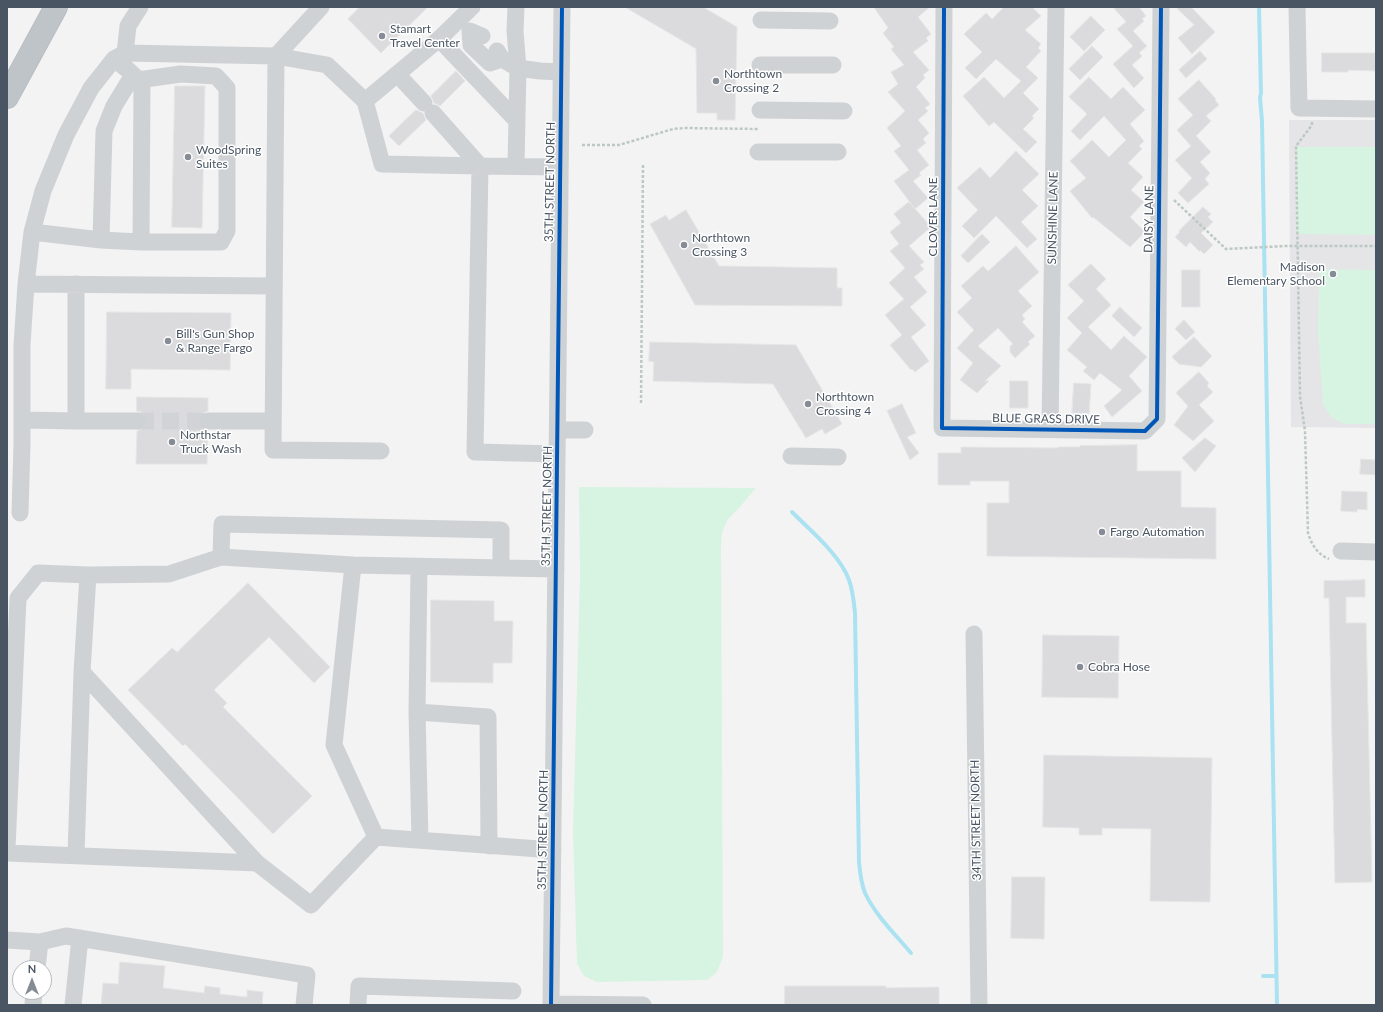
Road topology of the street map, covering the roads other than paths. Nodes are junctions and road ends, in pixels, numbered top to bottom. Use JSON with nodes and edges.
{"nodes":[{"id":1,"x":56,"y":7,"type":"edge"},
{"id":2,"x":140,"y":7,"type":"edge"},
{"id":3,"x":320,"y":7,"type":"edge"},
{"id":4,"x":472,"y":7,"type":"edge"},
{"id":5,"x":516,"y":7,"type":"edge"},
{"id":6,"x":562,"y":7,"type":"edge"},
{"id":7,"x":944,"y":7,"type":"edge"},
{"id":8,"x":1056,"y":7,"type":"edge"},
{"id":9,"x":1161,"y":7,"type":"edge"},
{"id":10,"x":1297,"y":7,"type":"edge"},
{"id":11,"x":761,"y":14,"type":"edge"},
{"id":12,"x":830,"y":21,"type":"dead end"},
{"id":13,"x":470,"y":29,"type":"junction"},
{"id":14,"x":439,"y":39,"type":"junction"},
{"id":15,"x":120,"y":56,"type":"junction"},
{"id":16,"x":276,"y":56,"type":"junction"},
{"id":17,"x":760,"y":65,"type":"dead end"},
{"id":18,"x":833,"y":65,"type":"dead end"},
{"id":19,"x":518,"y":68,"type":"junction"},
{"id":20,"x":561,"y":72,"type":"junction"},
{"id":21,"x":397,"y":74,"type":"junction"},
{"id":22,"x":136,"y":77,"type":"junction"},
{"id":23,"x":7,"y":97,"type":"edge"},
{"id":24,"x":365,"y":101,"type":"junction"},
{"id":25,"x":1376,"y":109,"type":"edge"},
{"id":26,"x":760,"y":110,"type":"dead end"},
{"id":27,"x":844,"y":112,"type":"dead end"},
{"id":28,"x":517,"y":121,"type":"junction"},
{"id":29,"x":758,"y":152,"type":"dead end"},
{"id":30,"x":838,"y":152,"type":"dead end"},
{"id":31,"x":480,"y":166,"type":"junction"},
{"id":32,"x":516,"y":166,"type":"junction"},
{"id":33,"x":560,"y":167,"type":"junction"},
{"id":34,"x":32,"y":232,"type":"junction"},
{"id":35,"x":102,"y":240,"type":"junction"},
{"id":36,"x":141,"y":242,"type":"junction"},
{"id":37,"x":26,"y":284,"type":"junction"},
{"id":38,"x":76,"y":284,"type":"junction"},
{"id":39,"x":274,"y":286,"type":"junction"},
{"id":40,"x":22,"y":420,"type":"junction"},
{"id":41,"x":76,"y":421,"type":"junction"},
{"id":42,"x":137,"y":421,"type":"tunnel mouth"},
{"id":43,"x":208,"y":421,"type":"tunnel mouth"},
{"id":44,"x":273,"y":421,"type":"junction"},
{"id":45,"x":1148,"y":427,"type":"joint"},
{"id":46,"x":942,"y":428,"type":"joint"},
{"id":47,"x":1050,"y":429,"type":"junction"},
{"id":48,"x":558,"y":430,"type":"junction"},
{"id":49,"x":585,"y":430,"type":"dead end"},
{"id":50,"x":381,"y":451,"type":"dead end"},
{"id":51,"x":557,"y":454,"type":"junction"},
{"id":52,"x":791,"y":456,"type":"dead end"},
{"id":53,"x":838,"y":457,"type":"dead end"},
{"id":54,"x":20,"y":513,"type":"dead end"},
{"id":55,"x":1376,"y":552,"type":"edge"},
{"id":56,"x":1337,"y":556,"type":"road end"},
{"id":57,"x":221,"y":557,"type":"junction"},
{"id":58,"x":353,"y":565,"type":"junction"},
{"id":59,"x":419,"y":566,"type":"junction"},
{"id":60,"x":501,"y":568,"type":"junction"},
{"id":61,"x":556,"y":569,"type":"junction"},
{"id":62,"x":88,"y":574,"type":"junction"},
{"id":63,"x":974,"y":634,"type":"dead end"},
{"id":64,"x":82,"y":672,"type":"junction"},
{"id":65,"x":417,"y":712,"type":"junction"},
{"id":66,"x":376,"y":837,"type":"junction"},
{"id":67,"x":420,"y":840,"type":"junction"},
{"id":68,"x":489,"y":846,"type":"junction"},
{"id":69,"x":7,"y":849,"type":"edge"},
{"id":70,"x":553,"y":850,"type":"junction"},
{"id":71,"x":7,"y":853,"type":"edge"},
{"id":72,"x":76,"y":855,"type":"junction"},
{"id":73,"x":257,"y":863,"type":"junction"},
{"id":74,"x":80,"y":938,"type":"junction"},
{"id":75,"x":7,"y":940,"type":"edge"},
{"id":76,"x":40,"y":942,"type":"junction"},
{"id":77,"x":38,"y":960,"type":"edge"},
{"id":78,"x":513,"y":991,"type":"dead end"},
{"id":79,"x":73,"y":1005,"type":"edge"},
{"id":80,"x":304,"y":1005,"type":"edge"},
{"id":81,"x":358,"y":1005,"type":"edge"},
{"id":82,"x":551,"y":1005,"type":"edge"},
{"id":83,"x":598,"y":1005,"type":"edge"},
{"id":84,"x":643,"y":1005,"type":"edge"},
{"id":85,"x":980,"y":1005,"type":"edge"}],
"edges":[{"from":1,"to":23,"type":"highway"},
{"from":2,"to":15,"type":"street"},
{"from":3,"to":16,"type":"street"},
{"from":4,"to":13,"type":"street"},
{"from":5,"to":19,"type":"street"},
{"from":6,"to":20,"type":"street","name":"35TH STREET NORTH"},
{"from":7,"to":46,"type":"street","name":"CLOVER LANE"},
{"from":8,"to":47,"type":"street","name":"SUNSHINE LANE"},
{"from":9,"to":45,"type":"street","name":"DAISY LANE"},
{"from":10,"to":25,"type":"street"},
{"from":11,"to":12,"type":"street"},
{"from":13,"to":14,"type":"street"},
{"from":13,"to":19,"type":"street"},
{"from":14,"to":21,"type":"street"},
{"from":14,"to":28,"type":"street"},
{"from":15,"to":16,"type":"street"},
{"from":15,"to":22,"type":"street"},
{"from":15,"to":34,"type":"street"},
{"from":16,"to":24,"type":"street"},
{"from":16,"to":39,"type":"street"},
{"from":17,"to":18,"type":"street"},
{"from":19,"to":20,"type":"street"},
{"from":19,"to":28,"type":"street"},
{"from":20,"to":33,"type":"street","name":"35TH STREET NORTH"},
{"from":21,"to":24,"type":"street"},
{"from":21,"to":31,"type":"street"},
{"from":22,"to":35,"type":"street"},
{"from":22,"to":36,"type":"street"},
{"from":22,"to":36,"type":"street"},
{"from":24,"to":31,"type":"street"},
{"from":26,"to":27,"type":"street"},
{"from":28,"to":32,"type":"street"},
{"from":29,"to":30,"type":"street"},
{"from":31,"to":32,"type":"street"},
{"from":31,"to":51,"type":"street"},
{"from":32,"to":33,"type":"street"},
{"from":33,"to":48,"type":"street","name":"35TH STREET NORTH"},
{"from":34,"to":35,"type":"street"},
{"from":34,"to":37,"type":"street"},
{"from":35,"to":36,"type":"street"},
{"from":37,"to":38,"type":"street"},
{"from":37,"to":40,"type":"street"},
{"from":38,"to":39,"type":"street"},
{"from":38,"to":41,"type":"street"},
{"from":39,"to":44,"type":"street"},
{"from":40,"to":41,"type":"street"},
{"from":40,"to":54,"type":"street"},
{"from":41,"to":42,"type":"street"},
{"from":43,"to":44,"type":"street"},
{"from":44,"to":50,"type":"street"},
{"from":45,"to":47,"type":"street","name":"BLUE GRASS DRIVE"},
{"from":46,"to":47,"type":"street","name":"BLUE GRASS DRIVE"},
{"from":48,"to":49,"type":"street"},
{"from":48,"to":51,"type":"street","name":"35TH STREET NORTH"},
{"from":51,"to":61,"type":"street","name":"35TH STREET NORTH"},
{"from":52,"to":53,"type":"street"},
{"from":55,"to":56,"type":"street"},
{"from":57,"to":58,"type":"street"},
{"from":57,"to":60,"type":"street"},
{"from":57,"to":62,"type":"street"},
{"from":58,"to":59,"type":"street"},
{"from":58,"to":66,"type":"street"},
{"from":59,"to":60,"type":"street"},
{"from":59,"to":65,"type":"street"},
{"from":60,"to":61,"type":"street"},
{"from":61,"to":70,"type":"street","name":"35TH STREET NORTH"},
{"from":62,"to":64,"type":"street"},
{"from":62,"to":69,"type":"street"},
{"from":63,"to":85,"type":"street","name":"34TH STREET NORTH"},
{"from":64,"to":72,"type":"street"},
{"from":64,"to":73,"type":"street"},
{"from":65,"to":67,"type":"street"},
{"from":65,"to":68,"type":"street"},
{"from":66,"to":67,"type":"street"},
{"from":66,"to":73,"type":"street"},
{"from":67,"to":68,"type":"street"},
{"from":68,"to":70,"type":"street"},
{"from":70,"to":82,"type":"street","name":"35TH STREET NORTH"},
{"from":71,"to":72,"type":"street"},
{"from":72,"to":73,"type":"street"},
{"from":74,"to":76,"type":"street"},
{"from":74,"to":79,"type":"street"},
{"from":74,"to":80,"type":"street"},
{"from":75,"to":76,"type":"street"},
{"from":76,"to":77,"type":"street"},
{"from":78,"to":81,"type":"street"},
{"from":82,"to":83,"type":"street"},
{"from":83,"to":84,"type":"street"}]}
